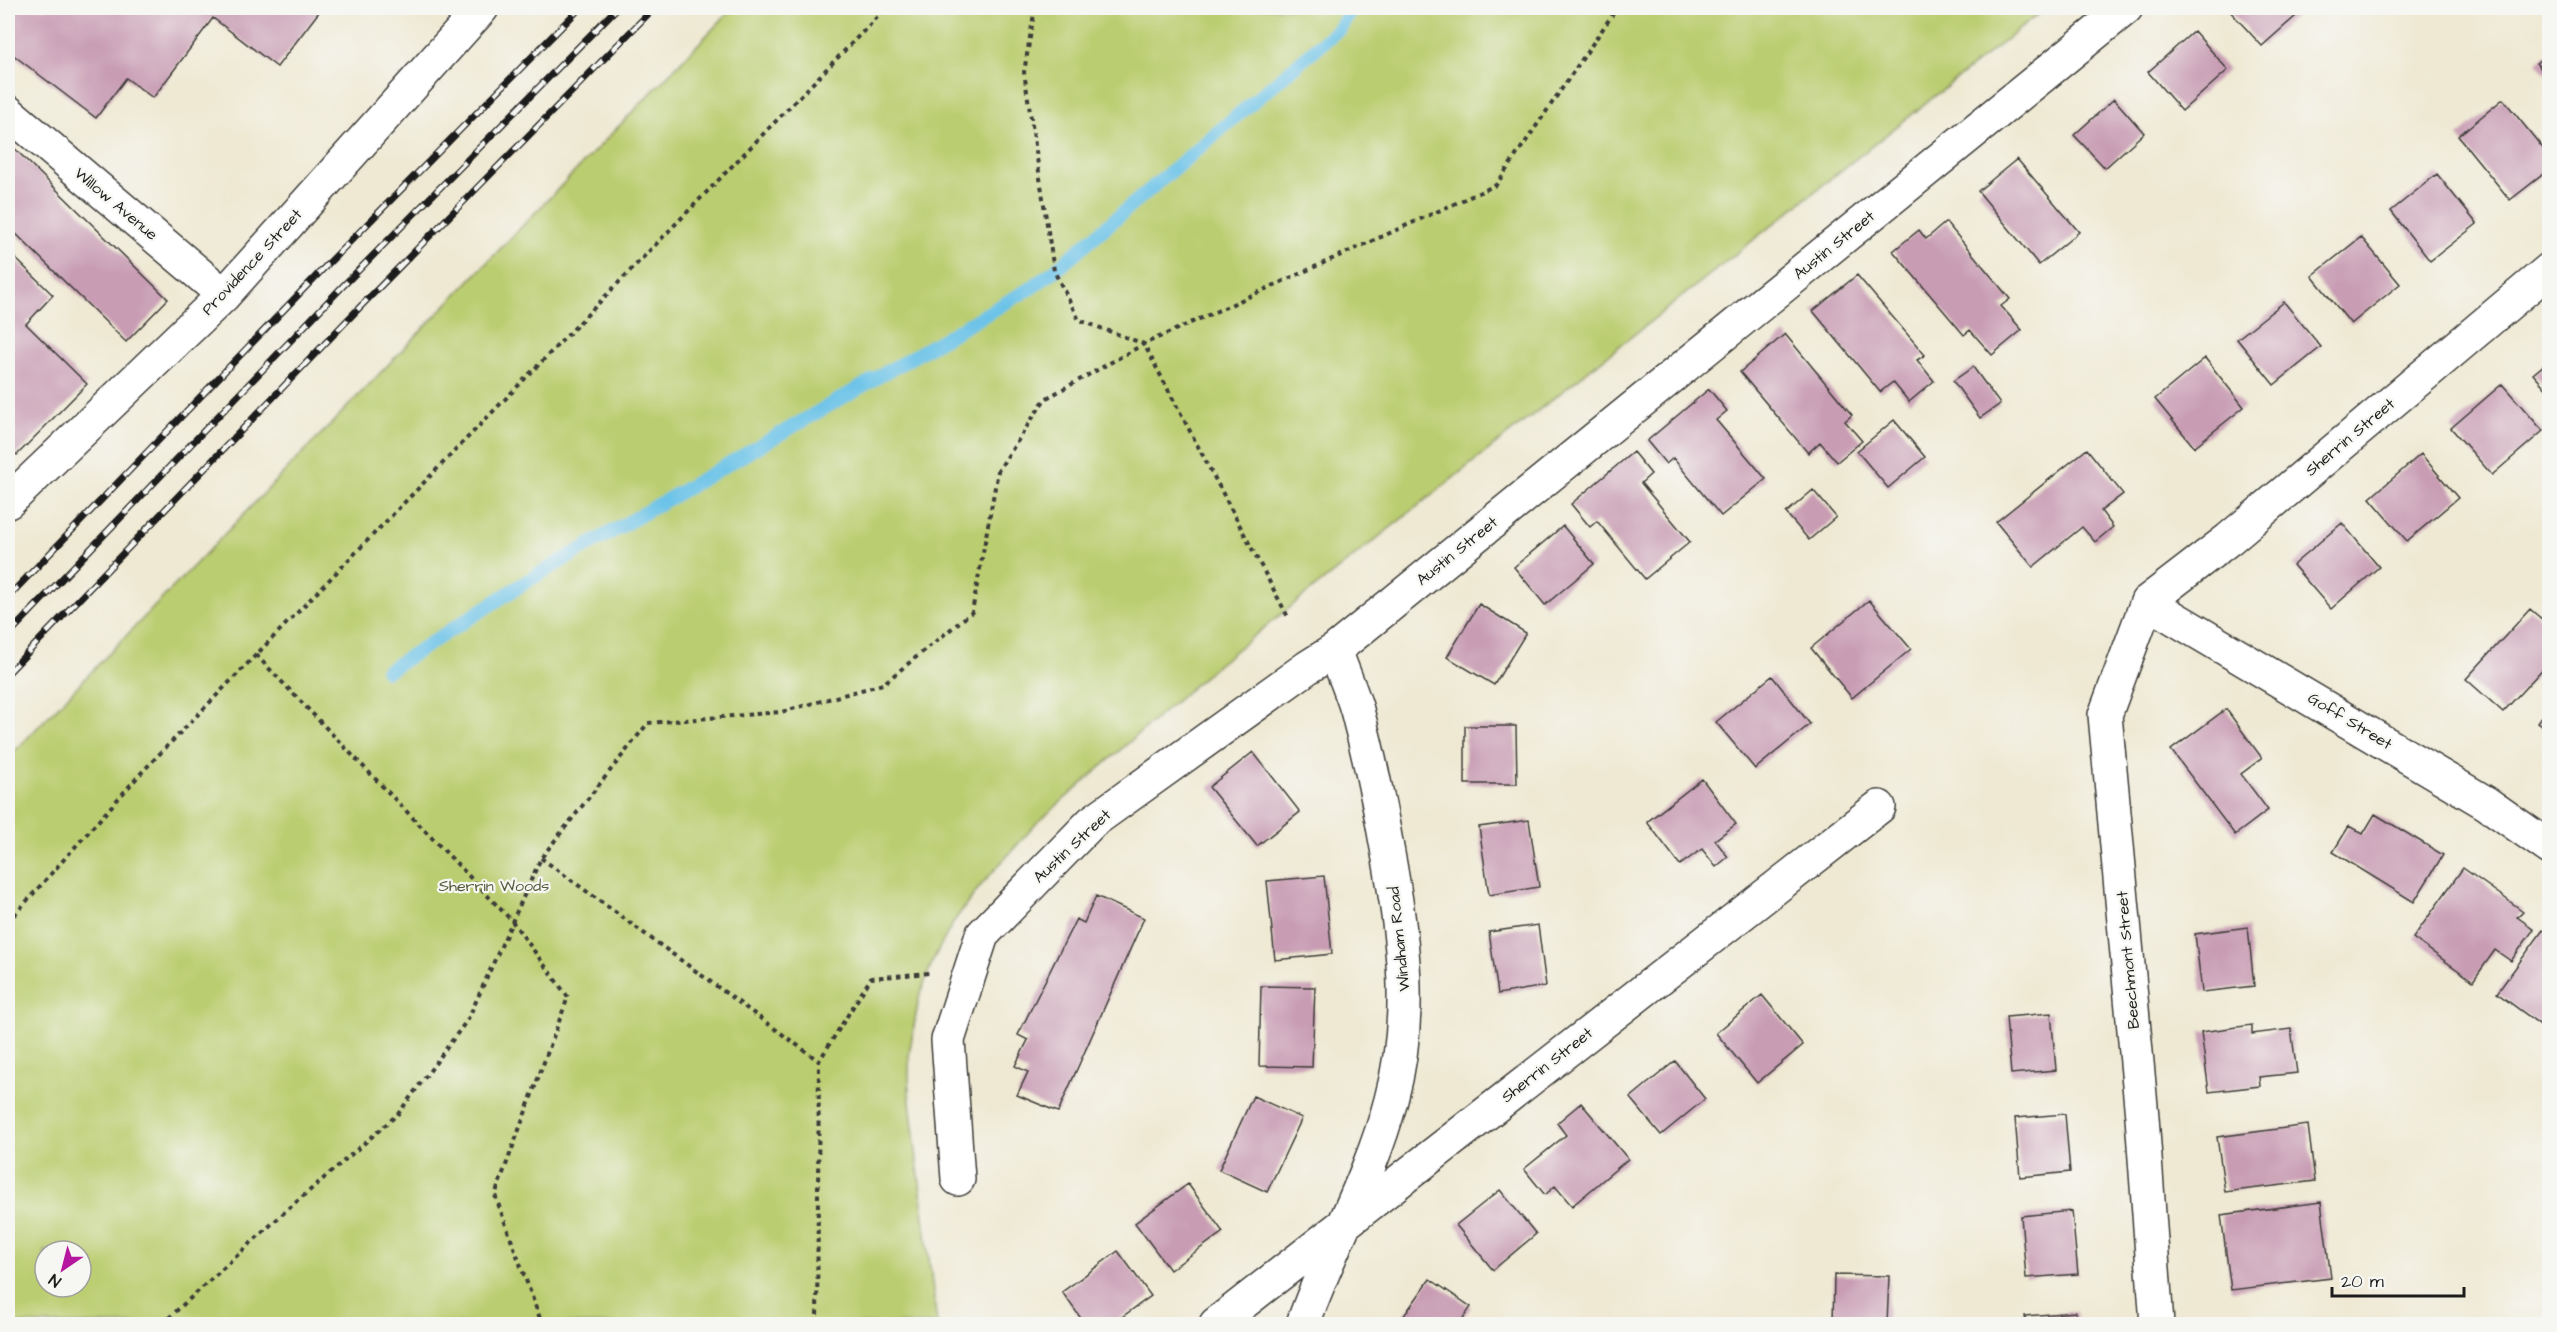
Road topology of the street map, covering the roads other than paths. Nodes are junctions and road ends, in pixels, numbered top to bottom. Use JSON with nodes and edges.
{"nodes":[{"id":1,"x":482,"y":8,"type":"edge"},
{"id":2,"x":2126,"y":8,"type":"edge"},
{"id":3,"x":8,"y":112,"type":"edge"},
{"id":4,"x":2550,"y":269,"type":"edge"},
{"id":5,"x":224,"y":295,"type":"junction"},
{"id":6,"x":8,"y":502,"type":"edge"},
{"id":7,"x":2147,"y":602,"type":"junction"},
{"id":8,"x":1335,"y":650,"type":"junction"},
{"id":9,"x":1879,"y":807,"type":"dead end"},
{"id":10,"x":2550,"y":848,"type":"edge"},
{"id":11,"x":958,"y":1179,"type":"dead end"},
{"id":12,"x":1344,"y":1222,"type":"junction"},
{"id":13,"x":1216,"y":1324,"type":"edge"},
{"id":14,"x":1303,"y":1324,"type":"edge"},
{"id":15,"x":2157,"y":1324,"type":"edge"}],
"edges":[{"from":1,"to":5,"type":"street","name":"Providence Street"},
{"from":2,"to":8,"type":"street","name":"Austin Street"},
{"from":3,"to":5,"type":"street","name":"Willow Avenue"},
{"from":4,"to":7,"type":"street","name":"Sherrin Street"},
{"from":5,"to":6,"type":"street","name":"Providence Street"},
{"from":7,"to":10,"type":"street","name":"Goff Street"},
{"from":7,"to":15,"type":"street","name":"Beechmont Street"},
{"from":8,"to":11,"type":"street","name":"Austin Street"},
{"from":8,"to":12,"type":"street","name":"Windham Road"},
{"from":9,"to":12,"type":"street","name":"Sherrin Street"},
{"from":12,"to":13,"type":"street","name":"Sherrin Street"},
{"from":12,"to":14,"type":"street","name":"Windham Road"}]}
